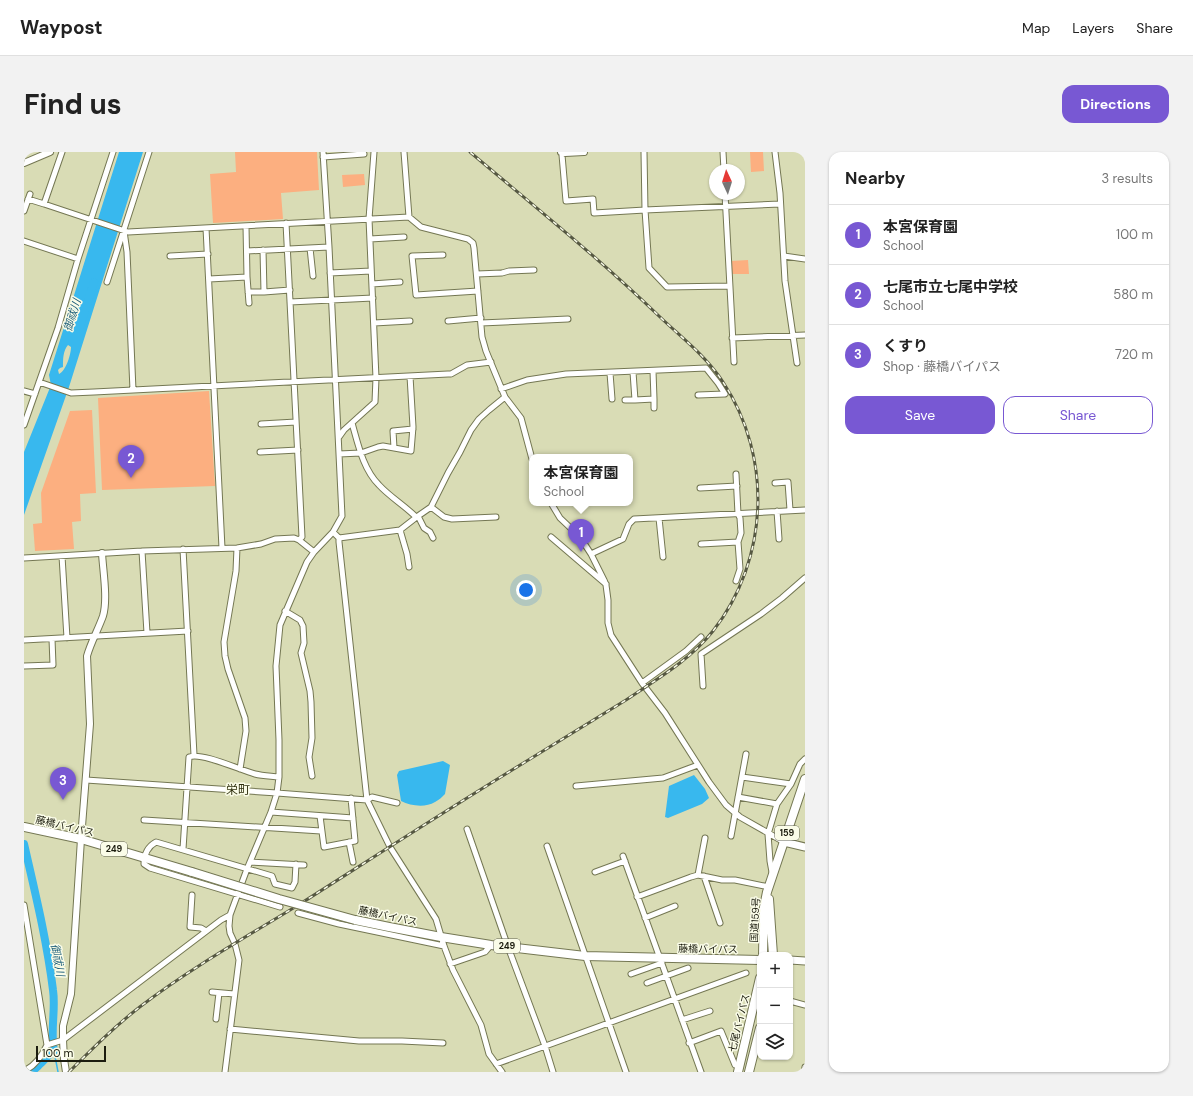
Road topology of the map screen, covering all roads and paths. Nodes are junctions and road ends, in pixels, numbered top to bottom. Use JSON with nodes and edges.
{"nodes":[{"id":1,"x":50,"y":152,"type":"edge"},
{"id":2,"x":62,"y":152,"type":"edge"},
{"id":3,"x":113,"y":152,"type":"edge"},
{"id":4,"x":149,"y":152,"type":"edge"},
{"id":5,"x":374,"y":152,"type":"edge"},
{"id":6,"x":404,"y":152,"type":"edge"},
{"id":7,"x":584,"y":152,"type":"edge"},
{"id":8,"x":644,"y":152,"type":"edge"},
{"id":9,"x":723,"y":152,"type":"edge"},
{"id":10,"x":775,"y":152,"type":"edge"},
{"id":11,"x":563,"y":153,"type":"edge"},
{"id":12,"x":323,"y":154,"type":"edge"},
{"id":13,"x":364,"y":154,"type":"dead end"},
{"id":14,"x":24,"y":163,"type":"edge"},
{"id":15,"x":724,"y":164,"type":"edge"},
{"id":16,"x":725,"y":200,"type":"edge"},
{"id":17,"x":44,"y":204,"type":"junction"},
{"id":18,"x":780,"y":204,"type":"junction"},
{"id":19,"x":726,"y":207,"type":"junction"},
{"id":20,"x":645,"y":210,"type":"junction"},
{"id":21,"x":24,"y":211,"type":"edge"},
{"id":22,"x":409,"y":217,"type":"junction"},
{"id":23,"x":369,"y":219,"type":"junction"},
{"id":24,"x":92,"y":220,"type":"junction"},
{"id":25,"x":327,"y":221,"type":"junction"},
{"id":26,"x":286,"y":223,"type":"junction"},
{"id":27,"x":246,"y":226,"type":"junction"},
{"id":28,"x":206,"y":228,"type":"junction"},
{"id":29,"x":124,"y":231,"type":"junction"},
{"id":30,"x":404,"y":238,"type":"dead end"},
{"id":31,"x":370,"y":239,"type":"junction"},
{"id":32,"x":24,"y":241,"type":"edge"},
{"id":33,"x":329,"y":247,"type":"junction"},
{"id":34,"x":310,"y":248,"type":"junction"},
{"id":35,"x":288,"y":249,"type":"junction"},
{"id":36,"x":263,"y":250,"type":"junction"},
{"id":37,"x":246,"y":251,"type":"junction"},
{"id":38,"x":208,"y":254,"type":"junction"},
{"id":39,"x":443,"y":255,"type":"dead end"},
{"id":40,"x":170,"y":256,"type":"dead end"},
{"id":41,"x":784,"y":256,"type":"junction"},
{"id":42,"x":78,"y":259,"type":"junction"},
{"id":43,"x":805,"y":259,"type":"edge"},
{"id":44,"x":534,"y":270,"type":"dead end"},
{"id":45,"x":371,"y":271,"type":"junction"},
{"id":46,"x":330,"y":273,"type":"junction"},
{"id":47,"x":477,"y":274,"type":"junction"},
{"id":48,"x":313,"y":276,"type":"dead end"},
{"id":49,"x":247,"y":277,"type":"junction"},
{"id":50,"x":209,"y":279,"type":"junction"},
{"id":51,"x":107,"y":282,"type":"dead end"},
{"id":52,"x":400,"y":282,"type":"dead end"},
{"id":53,"x":372,"y":284,"type":"junction"},
{"id":54,"x":730,"y":286,"type":"junction"},
{"id":55,"x":290,"y":290,"type":"junction"},
{"id":56,"x":478,"y":291,"type":"junction"},
{"id":57,"x":248,"y":292,"type":"junction"},
{"id":58,"x":264,"y":292,"type":"junction"},
{"id":59,"x":373,"y":298,"type":"junction"},
{"id":60,"x":332,"y":300,"type":"junction"},
{"id":61,"x":290,"y":302,"type":"junction"},
{"id":62,"x":249,"y":303,"type":"dead end"},
{"id":63,"x":568,"y":319,"type":"dead end"},
{"id":64,"x":481,"y":320,"type":"junction"},
{"id":65,"x":410,"y":321,"type":"dead end"},
{"id":66,"x":448,"y":321,"type":"dead end"},
{"id":67,"x":374,"y":323,"type":"junction"},
{"id":68,"x":805,"y":335,"type":"edge"},
{"id":69,"x":793,"y":336,"type":"junction"},
{"id":70,"x":732,"y":338,"type":"junction"},
{"id":71,"x":491,"y":362,"type":"junction"},
{"id":72,"x":734,"y":362,"type":"dead end"},
{"id":73,"x":797,"y":363,"type":"dead end"},
{"id":74,"x":653,"y":370,"type":"junction"},
{"id":75,"x":633,"y":372,"type":"junction"},
{"id":76,"x":610,"y":373,"type":"junction"},
{"id":77,"x":410,"y":376,"type":"junction"},
{"id":78,"x":376,"y":378,"type":"junction"},
{"id":79,"x":336,"y":380,"type":"junction"},
{"id":80,"x":39,"y":382,"type":"junction"},
{"id":81,"x":294,"y":382,"type":"junction"},
{"id":82,"x":214,"y":386,"type":"junction"},
{"id":83,"x":501,"y":389,"type":"junction"},
{"id":84,"x":133,"y":390,"type":"junction"},
{"id":85,"x":24,"y":391,"type":"edge"},
{"id":86,"x":35,"y":394,"type":"junction"},
{"id":87,"x":698,"y":395,"type":"dead end"},
{"id":88,"x":505,"y":397,"type":"junction"},
{"id":89,"x":612,"y":399,"type":"dead end"},
{"id":90,"x":654,"y":399,"type":"junction"},
{"id":91,"x":625,"y":400,"type":"dead end"},
{"id":92,"x":635,"y":400,"type":"junction"},
{"id":93,"x":654,"y":408,"type":"dead end"},
{"id":94,"x":296,"y":422,"type":"junction"},
{"id":95,"x":352,"y":423,"type":"junction"},
{"id":96,"x":261,"y":424,"type":"dead end"},
{"id":97,"x":24,"y":425,"type":"edge"},
{"id":98,"x":413,"y":429,"type":"junction"},
{"id":99,"x":338,"y":438,"type":"junction"},
{"id":100,"x":394,"y":448,"type":"junction"},
{"id":101,"x":298,"y":450,"type":"junction"},
{"id":102,"x":260,"y":452,"type":"dead end"},
{"id":103,"x":361,"y":452,"type":"junction"},
{"id":104,"x":339,"y":454,"type":"junction"},
{"id":105,"x":531,"y":454,"type":"edge"},
{"id":106,"x":736,"y":474,"type":"dead end"},
{"id":107,"x":775,"y":483,"type":"dead end"},
{"id":108,"x":737,"y":486,"type":"junction"},
{"id":109,"x":700,"y":488,"type":"dead end"},
{"id":110,"x":553,"y":506,"type":"edge"},
{"id":111,"x":431,"y":507,"type":"junction"},
{"id":112,"x":790,"y":510,"type":"junction"},
{"id":113,"x":805,"y":510,"type":"edge"},
{"id":114,"x":777,"y":511,"type":"junction"},
{"id":115,"x":738,"y":514,"type":"junction"},
{"id":116,"x":417,"y":516,"type":"junction"},
{"id":117,"x":496,"y":517,"type":"dead end"},
{"id":118,"x":659,"y":518,"type":"junction"},
{"id":119,"x":400,"y":530,"type":"junction"},
{"id":120,"x":333,"y":532,"type":"junction"},
{"id":121,"x":551,"y":537,"type":"dead end"},
{"id":122,"x":339,"y":538,"type":"junction"},
{"id":123,"x":433,"y":538,"type":"dead end"},
{"id":124,"x":779,"y":539,"type":"dead end"},
{"id":125,"x":299,"y":540,"type":"junction"},
{"id":126,"x":738,"y":542,"type":"junction"},
{"id":127,"x":701,"y":544,"type":"dead end"},
{"id":128,"x":222,"y":548,"type":"junction"},
{"id":129,"x":237,"y":548,"type":"junction"},
{"id":130,"x":183,"y":549,"type":"junction"},
{"id":131,"x":142,"y":551,"type":"junction"},
{"id":132,"x":314,"y":552,"type":"junction"},
{"id":133,"x":102,"y":553,"type":"junction"},
{"id":134,"x":591,"y":554,"type":"junction"},
{"id":135,"x":62,"y":556,"type":"junction"},
{"id":136,"x":663,"y":557,"type":"dead end"},
{"id":137,"x":24,"y":558,"type":"edge"},
{"id":138,"x":409,"y":567,"type":"dead end"},
{"id":139,"x":805,"y":578,"type":"edge"},
{"id":140,"x":736,"y":581,"type":"dead end"},
{"id":141,"x":606,"y":585,"type":"junction"},
{"id":142,"x":286,"y":611,"type":"junction"},
{"id":143,"x":188,"y":630,"type":"junction"},
{"id":144,"x":147,"y":633,"type":"junction"},
{"id":145,"x":95,"y":636,"type":"junction"},
{"id":146,"x":701,"y":637,"type":"dead end"},
{"id":147,"x":67,"y":638,"type":"junction"},
{"id":148,"x":52,"y":639,"type":"junction"},
{"id":149,"x":24,"y":640,"type":"edge"},
{"id":150,"x":24,"y":666,"type":"edge"},
{"id":151,"x":642,"y":682,"type":"junction"},
{"id":152,"x":703,"y":686,"type":"dead end"},
{"id":153,"x":746,"y":754,"type":"dead end"},
{"id":154,"x":194,"y":755,"type":"junction"},
{"id":155,"x":805,"y":758,"type":"edge"},
{"id":156,"x":698,"y":765,"type":"junction"},
{"id":157,"x":240,"y":769,"type":"junction"},
{"id":158,"x":312,"y":776,"type":"dead end"},
{"id":159,"x":279,"y":777,"type":"junction"},
{"id":160,"x":742,"y":777,"type":"junction"},
{"id":161,"x":805,"y":779,"type":"edge"},
{"id":162,"x":86,"y":780,"type":"junction"},
{"id":163,"x":791,"y":784,"type":"junction"},
{"id":164,"x":576,"y":786,"type":"dead end"},
{"id":165,"x":188,"y":787,"type":"junction"},
{"id":166,"x":277,"y":792,"type":"junction"},
{"id":167,"x":803,"y":795,"type":"edge"},
{"id":168,"x":738,"y":797,"type":"junction"},
{"id":169,"x":351,"y":798,"type":"junction"},
{"id":170,"x":367,"y":800,"type":"junction"},
{"id":171,"x":397,"y":802,"type":"dead end"},
{"id":172,"x":777,"y":804,"type":"junction"},
{"id":173,"x":272,"y":812,"type":"junction"},
{"id":174,"x":735,"y":813,"type":"junction"},
{"id":175,"x":320,"y":816,"type":"junction"},
{"id":176,"x":353,"y":818,"type":"junction"},
{"id":177,"x":144,"y":820,"type":"dead end"},
{"id":178,"x":186,"y":823,"type":"junction"},
{"id":179,"x":24,"y":827,"type":"edge"},
{"id":180,"x":265,"y":827,"type":"junction"},
{"id":181,"x":467,"y":829,"type":"dead end"},
{"id":182,"x":321,"y":831,"type":"junction"},
{"id":183,"x":768,"y":834,"type":"junction"},
{"id":184,"x":731,"y":836,"type":"dead end"},
{"id":185,"x":705,"y":838,"type":"dead end"},
{"id":186,"x":81,"y":839,"type":"junction"},
{"id":187,"x":349,"y":842,"type":"junction"},
{"id":188,"x":784,"y":842,"type":"junction"},
{"id":189,"x":547,"y":846,"type":"dead end"},
{"id":190,"x":805,"y":847,"type":"edge"},
{"id":191,"x":183,"y":849,"type":"junction"},
{"id":192,"x":144,"y":858,"type":"junction"},
{"id":193,"x":250,"y":862,"type":"junction"},
{"id":194,"x":353,"y":862,"type":"dead end"},
{"id":195,"x":296,"y":864,"type":"junction"},
{"id":196,"x":304,"y":865,"type":"dead end"},
{"id":197,"x":247,"y":869,"type":"junction"},
{"id":198,"x":595,"y":872,"type":"dead end"},
{"id":199,"x":698,"y":875,"type":"junction"},
{"id":200,"x":773,"y":875,"type":"junction"},
{"id":201,"x":704,"y":876,"type":"junction"},
{"id":202,"x":769,"y":887,"type":"junction"},
{"id":203,"x":192,"y":895,"type":"dead end"},
{"id":204,"x":237,"y":895,"type":"junction"},
{"id":205,"x":637,"y":897,"type":"junction"},
{"id":206,"x":24,"y":904,"type":"edge"},
{"id":207,"x":675,"y":906,"type":"dead end"},
{"id":208,"x":280,"y":908,"type":"dead end"},
{"id":209,"x":298,"y":913,"type":"dead end"},
{"id":210,"x":230,"y":915,"type":"junction"},
{"id":211,"x":645,"y":918,"type":"junction"},
{"id":212,"x":720,"y":923,"type":"dead end"},
{"id":213,"x":206,"y":931,"type":"junction"},
{"id":214,"x":441,"y":937,"type":"junction"},
{"id":215,"x":491,"y":945,"type":"junction"},
{"id":216,"x":444,"y":946,"type":"junction"},
{"id":217,"x":508,"y":946,"type":"junction"},
{"id":218,"x":763,"y":952,"type":"edge"},
{"id":219,"x":773,"y":952,"type":"edge"},
{"id":220,"x":585,"y":956,"type":"junction"},
{"id":221,"x":757,"y":960,"type":"edge"},
{"id":222,"x":793,"y":960,"type":"edge"},
{"id":223,"x":661,"y":961,"type":"junction"},
{"id":224,"x":805,"y":961,"type":"edge"},
{"id":225,"x":450,"y":964,"type":"junction"},
{"id":226,"x":688,"y":968,"type":"dead end"},
{"id":227,"x":746,"y":973,"type":"dead end"},
{"id":228,"x":631,"y":974,"type":"dead end"},
{"id":229,"x":667,"y":976,"type":"junction"},
{"id":230,"x":647,"y":983,"type":"dead end"},
{"id":231,"x":758,"y":988,"type":"edge"},
{"id":232,"x":212,"y":992,"type":"dead end"},
{"id":233,"x":219,"y":993,"type":"junction"},
{"id":234,"x":234,"y":994,"type":"junction"},
{"id":235,"x":675,"y":999,"type":"junction"},
{"id":236,"x":793,"y":1002,"type":"edge"},
{"id":237,"x":805,"y":1005,"type":"edge"},
{"id":238,"x":710,"y":1011,"type":"dead end"},
{"id":239,"x":216,"y":1019,"type":"dead end"},
{"id":240,"x":682,"y":1020,"type":"junction"},
{"id":241,"x":608,"y":1022,"type":"junction"},
{"id":242,"x":230,"y":1029,"type":"junction"},
{"id":243,"x":757,"y":1040,"type":"edge"},
{"id":244,"x":60,"y":1041,"type":"junction"},
{"id":245,"x":689,"y":1043,"type":"junction"},
{"id":246,"x":444,"y":1044,"type":"dead end"},
{"id":247,"x":48,"y":1045,"type":"junction"},
{"id":248,"x":545,"y":1046,"type":"junction"},
{"id":249,"x":496,"y":1064,"type":"junction"},
{"id":250,"x":805,"y":1067,"type":"edge"},
{"id":251,"x":738,"y":1069,"type":"edge"},
{"id":252,"x":24,"y":1071,"type":"edge"},
{"id":253,"x":66,"y":1072,"type":"edge"},
{"id":254,"x":224,"y":1072,"type":"edge"},
{"id":255,"x":502,"y":1072,"type":"edge"},
{"id":256,"x":553,"y":1072,"type":"edge"},
{"id":257,"x":626,"y":1072,"type":"edge"},
{"id":258,"x":701,"y":1072,"type":"edge"},
{"id":259,"x":749,"y":1072,"type":"edge"},
{"id":260,"x":804,"y":1072,"type":"edge"}],
"edges":[{"from":1,"to":14,"type":"street"},
{"from":2,"to":17,"type":"street"},
{"from":3,"to":24,"type":"street"},
{"from":4,"to":29,"type":"street"},
{"from":5,"to":23,"type":"street"},
{"from":6,"to":22,"type":"street"},
{"from":7,"to":11,"type":"street"},
{"from":8,"to":20,"type":"street"},
{"from":9,"to":15,"type":"street"},
{"from":10,"to":18,"type":"street"},
{"from":11,"to":20,"type":"street"},
{"from":12,"to":13,"type":"street"},
{"from":12,"to":25,"type":"street"},
{"from":16,"to":19,"type":"street"},
{"from":17,"to":21,"type":"street"},
{"from":17,"to":24,"type":"street"},
{"from":18,"to":19,"type":"street"},
{"from":18,"to":41,"type":"street"},
{"from":19,"to":20,"type":"street"},
{"from":19,"to":54,"type":"street"},
{"from":20,"to":54,"type":"street"},
{"from":22,"to":23,"type":"street"},
{"from":22,"to":47,"type":"street"},
{"from":23,"to":25,"type":"street"},
{"from":23,"to":31,"type":"street"},
{"from":24,"to":29,"type":"street"},
{"from":24,"to":42,"type":"street"},
{"from":25,"to":26,"type":"street"},
{"from":25,"to":33,"type":"street"},
{"from":26,"to":27,"type":"street"},
{"from":26,"to":35,"type":"street"},
{"from":27,"to":28,"type":"street"},
{"from":27,"to":37,"type":"street"},
{"from":28,"to":29,"type":"street"},
{"from":28,"to":38,"type":"street"},
{"from":29,"to":51,"type":"street"},
{"from":29,"to":84,"type":"street"},
{"from":30,"to":31,"type":"street"},
{"from":31,"to":45,"type":"street"},
{"from":32,"to":42,"type":"street"},
{"from":33,"to":34,"type":"street"},
{"from":33,"to":46,"type":"street"},
{"from":34,"to":35,"type":"street"},
{"from":34,"to":48,"type":"street"},
{"from":35,"to":36,"type":"street"},
{"from":35,"to":55,"type":"street"},
{"from":36,"to":37,"type":"street"},
{"from":36,"to":58,"type":"street"},
{"from":37,"to":49,"type":"street"},
{"from":38,"to":40,"type":"street"},
{"from":38,"to":50,"type":"street"},
{"from":39,"to":56,"type":"street"},
{"from":41,"to":43,"type":"street"},
{"from":41,"to":69,"type":"street"},
{"from":42,"to":80,"type":"street"},
{"from":44,"to":47,"type":"street"},
{"from":45,"to":46,"type":"street"},
{"from":45,"to":53,"type":"street"},
{"from":46,"to":60,"type":"street"},
{"from":47,"to":56,"type":"street"},
{"from":49,"to":50,"type":"street"},
{"from":49,"to":57,"type":"street"},
{"from":50,"to":82,"type":"street"},
{"from":52,"to":53,"type":"street"},
{"from":53,"to":59,"type":"street"},
{"from":54,"to":70,"type":"street"},
{"from":55,"to":58,"type":"street"},
{"from":55,"to":61,"type":"street"},
{"from":56,"to":64,"type":"street"},
{"from":57,"to":58,"type":"street"},
{"from":57,"to":62,"type":"street"},
{"from":59,"to":60,"type":"street"},
{"from":59,"to":67,"type":"street"},
{"from":60,"to":61,"type":"street"},
{"from":60,"to":79,"type":"street"},
{"from":61,"to":81,"type":"street"},
{"from":63,"to":64,"type":"street"},
{"from":64,"to":66,"type":"street"},
{"from":64,"to":71,"type":"street"},
{"from":65,"to":67,"type":"street"},
{"from":67,"to":78,"type":"street"},
{"from":68,"to":69,"type":"street"},
{"from":69,"to":70,"type":"street"},
{"from":69,"to":73,"type":"street"},
{"from":70,"to":72,"type":"street"},
{"from":71,"to":77,"type":"street"},
{"from":71,"to":83,"type":"street"},
{"from":74,"to":75,"type":"street"},
{"from":74,"to":87,"type":"street"},
{"from":74,"to":90,"type":"street"},
{"from":75,"to":76,"type":"street"},
{"from":75,"to":92,"type":"street"},
{"from":76,"to":83,"type":"street"},
{"from":76,"to":89,"type":"street"},
{"from":77,"to":78,"type":"street"},
{"from":77,"to":98,"type":"street"},
{"from":78,"to":79,"type":"street"},
{"from":78,"to":95,"type":"street"},
{"from":79,"to":81,"type":"street"},
{"from":79,"to":99,"type":"street"},
{"from":80,"to":84,"type":"street"},
{"from":80,"to":86,"type":"street"},
{"from":81,"to":82,"type":"street"},
{"from":81,"to":94,"type":"street"},
{"from":82,"to":84,"type":"street"},
{"from":82,"to":128,"type":"street"},
{"from":83,"to":88,"type":"street"},
{"from":85,"to":86,"type":"street"},
{"from":86,"to":97,"type":"street"},
{"from":88,"to":105,"type":"street"},
{"from":88,"to":111,"type":"street"},
{"from":90,"to":92,"type":"street"},
{"from":90,"to":93,"type":"street"},
{"from":91,"to":92,"type":"street"},
{"from":94,"to":96,"type":"street"},
{"from":94,"to":101,"type":"street"},
{"from":95,"to":99,"type":"street"},
{"from":95,"to":103,"type":"street"},
{"from":98,"to":100,"type":"street"},
{"from":98,"to":100,"type":"street"},
{"from":99,"to":104,"type":"street"},
{"from":100,"to":103,"type":"street"},
{"from":101,"to":102,"type":"street"},
{"from":101,"to":125,"type":"street"},
{"from":103,"to":104,"type":"street"},
{"from":103,"to":116,"type":"street"},
{"from":104,"to":120,"type":"street"},
{"from":106,"to":108,"type":"street"},
{"from":107,"to":112,"type":"street"},
{"from":108,"to":109,"type":"street"},
{"from":108,"to":115,"type":"street"},
{"from":110,"to":134,"type":"street"},
{"from":111,"to":116,"type":"street"},
{"from":111,"to":117,"type":"street"},
{"from":112,"to":113,"type":"street"},
{"from":112,"to":114,"type":"street"},
{"from":114,"to":115,"type":"street"},
{"from":114,"to":124,"type":"street"},
{"from":115,"to":118,"type":"street"},
{"from":115,"to":126,"type":"street"},
{"from":116,"to":119,"type":"street"},
{"from":116,"to":123,"type":"street"},
{"from":118,"to":134,"type":"street"},
{"from":118,"to":136,"type":"street"},
{"from":119,"to":122,"type":"street"},
{"from":119,"to":138,"type":"street"},
{"from":120,"to":122,"type":"street"},
{"from":120,"to":132,"type":"street"},
{"from":121,"to":141,"type":"street"},
{"from":122,"to":170,"type":"street"},
{"from":125,"to":129,"type":"street"},
{"from":125,"to":132,"type":"street"},
{"from":126,"to":127,"type":"street"},
{"from":126,"to":140,"type":"street"},
{"from":128,"to":129,"type":"street"},
{"from":128,"to":130,"type":"street"},
{"from":129,"to":157,"type":"street"},
{"from":130,"to":131,"type":"street"},
{"from":130,"to":143,"type":"street"},
{"from":131,"to":133,"type":"street"},
{"from":131,"to":144,"type":"street"},
{"from":132,"to":142,"type":"street"},
{"from":133,"to":135,"type":"street"},
{"from":133,"to":145,"type":"street"},
{"from":134,"to":141,"type":"street"},
{"from":135,"to":137,"type":"street"},
{"from":135,"to":147,"type":"street"},
{"from":139,"to":152,"type":"street"},
{"from":141,"to":151,"type":"street"},
{"from":142,"to":158,"type":"street"},
{"from":142,"to":159,"type":"street"},
{"from":143,"to":144,"type":"street"},
{"from":143,"to":154,"type":"street"},
{"from":144,"to":145,"type":"street"},
{"from":145,"to":147,"type":"street"},
{"from":145,"to":162,"type":"street"},
{"from":146,"to":151,"type":"street"},
{"from":147,"to":148,"type":"street"},
{"from":148,"to":149,"type":"street"},
{"from":148,"to":150,"type":"street"},
{"from":151,"to":156,"type":"street"},
{"from":153,"to":160,"type":"street"},
{"from":154,"to":157,"type":"street"},
{"from":154,"to":165,"type":"street"},
{"from":155,"to":163,"type":"street"},
{"from":156,"to":164,"type":"street"},
{"from":156,"to":174,"type":"street"},
{"from":157,"to":159,"type":"street"},
{"from":159,"to":166,"type":"street"},
{"from":160,"to":163,"type":"street"},
{"from":160,"to":168,"type":"street"},
{"from":161,"to":167,"type":"highway","name":"国道159号","number":"159"},
{"from":162,"to":165,"type":"street"},
{"from":162,"to":186,"type":"street"},
{"from":163,"to":172,"type":"street"},
{"from":165,"to":166,"type":"street"},
{"from":165,"to":178,"type":"street"},
{"from":166,"to":169,"type":"street"},
{"from":166,"to":173,"type":"street"},
{"from":167,"to":188,"type":"highway","name":"国道159号","number":"159"},
{"from":168,"to":172,"type":"street"},
{"from":168,"to":174,"type":"street"},
{"from":169,"to":170,"type":"street"},
{"from":169,"to":176,"type":"street"},
{"from":170,"to":171,"type":"street"},
{"from":170,"to":214,"type":"street"},
{"from":172,"to":183,"type":"street"},
{"from":173,"to":175,"type":"street"},
{"from":173,"to":180,"type":"street"},
{"from":174,"to":183,"type":"street"},
{"from":174,"to":184,"type":"street"},
{"from":175,"to":176,"type":"street"},
{"from":175,"to":182,"type":"street"},
{"from":176,"to":187,"type":"street"},
{"from":177,"to":178,"type":"street"},
{"from":178,"to":180,"type":"street"},
{"from":178,"to":191,"type":"street"},
{"from":179,"to":186,"type":"highway","name":"藤橋バイパス","number":"249"},
{"from":180,"to":182,"type":"street"},
{"from":180,"to":193,"type":"street"},
{"from":181,"to":217,"type":"street"},
{"from":182,"to":187,"type":"street"},
{"from":183,"to":188,"type":"street"},
{"from":183,"to":200,"type":"street"},
{"from":185,"to":199,"type":"street"},
{"from":186,"to":192,"type":"highway","name":"藤橋バイパス","number":"249"},
{"from":186,"to":244,"type":"street"},
{"from":187,"to":194,"type":"street"},
{"from":188,"to":190,"type":"main road"},
{"from":188,"to":200,"type":"highway","name":"国道159号","number":"159"},
{"from":189,"to":220,"type":"street"},
{"from":191,"to":192,"type":"street"},
{"from":191,"to":197,"type":"street"},
{"from":192,"to":204,"type":"street"},
{"from":192,"to":214,"type":"highway","name":"藤橋バイパス","number":"249","bridge":true},
{"from":193,"to":195,"type":"street"},
{"from":193,"to":197,"type":"street"},
{"from":195,"to":196,"type":"street"},
{"from":195,"to":197,"type":"street"},
{"from":197,"to":204,"type":"street"},
{"from":198,"to":205,"type":"street"},
{"from":199,"to":201,"type":"street"},
{"from":199,"to":205,"type":"street"},
{"from":200,"to":202,"type":"highway","name":"国道159号","number":"159"},
{"from":201,"to":202,"type":"street"},
{"from":201,"to":212,"type":"street"},
{"from":202,"to":218,"type":"highway","name":"国道159号","number":"159"},
{"from":202,"to":219,"type":"highway","name":"国道159号","number":"159"},
{"from":203,"to":213,"type":"street"},
{"from":204,"to":208,"type":"street"},
{"from":204,"to":210,"type":"street"},
{"from":205,"to":211,"type":"street"},
{"from":206,"to":247,"type":"street"},
{"from":207,"to":211,"type":"street"},
{"from":209,"to":216,"type":"street"},
{"from":210,"to":213,"type":"street"},
{"from":210,"to":234,"type":"street"},
{"from":211,"to":223,"type":"street"},
{"from":213,"to":244,"type":"street"},
{"from":214,"to":215,"type":"highway","name":"藤橋バイパス","number":"249"},
{"from":214,"to":216,"type":"street"},
{"from":215,"to":217,"type":"highway","name":"藤橋バイパス","number":"249"},
{"from":215,"to":225,"type":"street"},
{"from":216,"to":225,"type":"street"},
{"from":217,"to":220,"type":"highway","name":"藤橋バイパス","number":"249"},
{"from":217,"to":248,"type":"street"},
{"from":220,"to":223,"type":"highway","name":"藤橋バイパス","number":"249"},
{"from":220,"to":241,"type":"street"},
{"from":221,"to":223,"type":"highway","name":"藤橋バイパス","number":"249"},
{"from":222,"to":224,"type":"main road"},
{"from":223,"to":228,"type":"street"},
{"from":223,"to":229,"type":"street"},
{"from":225,"to":249,"type":"street"},
{"from":226,"to":229,"type":"street"},
{"from":227,"to":235,"type":"street"},
{"from":229,"to":230,"type":"street"},
{"from":229,"to":235,"type":"street"},
{"from":231,"to":251,"type":"highway","name":"七尾バイパス"},
{"from":232,"to":233,"type":"street"},
{"from":233,"to":234,"type":"street"},
{"from":233,"to":239,"type":"street"},
{"from":234,"to":242,"type":"street"},
{"from":235,"to":240,"type":"street"},
{"from":235,"to":241,"type":"street"},
{"from":236,"to":237,"type":"street"},
{"from":238,"to":240,"type":"street"},
{"from":240,"to":245,"type":"street"},
{"from":241,"to":248,"type":"street"},
{"from":241,"to":257,"type":"street"},
{"from":242,"to":246,"type":"street"},
{"from":242,"to":254,"type":"street"},
{"from":243,"to":259,"type":"highway"},
{"from":244,"to":247,"type":"street"},
{"from":244,"to":253,"type":"street"},
{"from":245,"to":251,"type":"street"},
{"from":245,"to":258,"type":"street"},
{"from":247,"to":252,"type":"street"},
{"from":248,"to":249,"type":"street"},
{"from":248,"to":256,"type":"street"},
{"from":249,"to":255,"type":"street"},
{"from":250,"to":260,"type":"street"}]}
